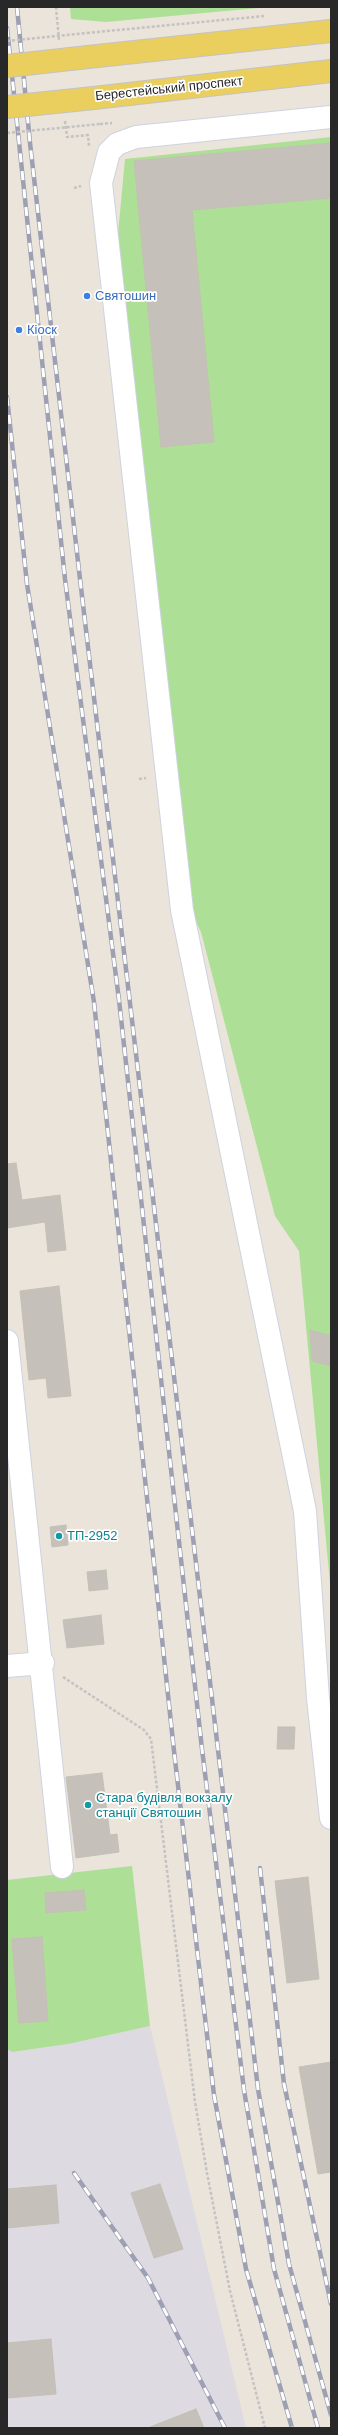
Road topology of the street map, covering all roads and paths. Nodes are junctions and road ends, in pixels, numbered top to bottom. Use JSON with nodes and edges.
{"nodes":[{"id":1,"x":224,"y":7,"type":"edge"},
{"id":2,"x":228,"y":7,"type":"edge"},
{"id":3,"x":268,"y":15,"type":"dead end"},
{"id":4,"x":331,"y":31,"type":"edge"},
{"id":5,"x":7,"y":41,"type":"edge"},
{"id":6,"x":7,"y":66,"type":"edge"},
{"id":7,"x":331,"y":71,"type":"edge"},
{"id":8,"x":7,"y":107,"type":"edge"},
{"id":9,"x":331,"y":117,"type":"edge"},
{"id":10,"x":100,"y":124,"type":"dead end"},
{"id":11,"x":7,"y":132,"type":"edge"},
{"id":12,"x":67,"y":137,"type":"dead end"},
{"id":13,"x":88,"y":141,"type":"dead end"},
{"id":14,"x":7,"y":1341,"type":"edge"},
{"id":15,"x":42,"y":1663,"type":"junction"},
{"id":16,"x":7,"y":1666,"type":"edge"},
{"id":17,"x":331,"y":1818,"type":"edge"},
{"id":18,"x":62,"y":1868,"type":"dead end"},
{"id":19,"x":265,"y":2428,"type":"edge"}],
"edges":[{"from":1,"to":2,"type":"path"},
{"from":3,"to":5,"type":"path","bridge":true},
{"from":4,"to":6,"type":"main road","bridge":true},
{"from":7,"to":8,"type":"main road","name":"Берестейський проспект","bridge":true},
{"from":9,"to":17,"type":"lane"},
{"from":10,"to":11,"type":"path","bridge":true},
{"from":12,"to":13,"type":"path"},
{"from":14,"to":15,"type":"lane"},
{"from":15,"to":16,"type":"lane"},
{"from":15,"to":18,"type":"lane"},
{"from":15,"to":19,"type":"path"}]}
